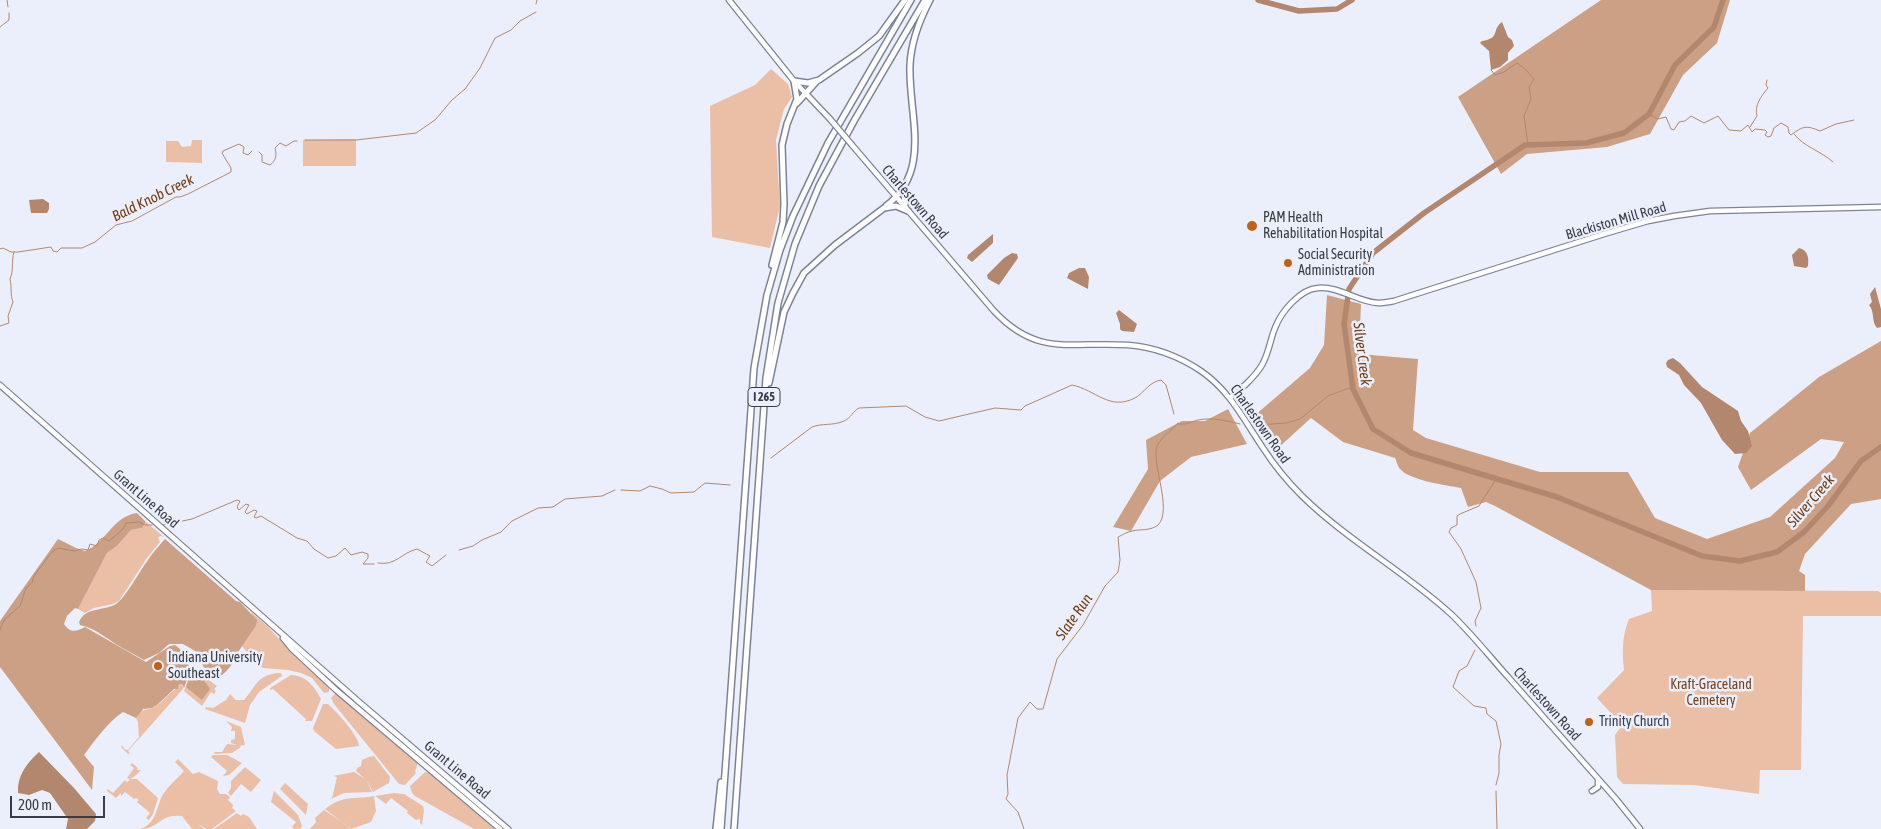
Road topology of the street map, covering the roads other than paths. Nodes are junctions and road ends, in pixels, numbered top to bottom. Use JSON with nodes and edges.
{"nodes":[{"id":1,"x":729,"y":0,"type":"edge"},
{"id":2,"x":905,"y":0,"type":"edge"},
{"id":3,"x":911,"y":0,"type":"edge"},
{"id":4,"x":925,"y":0,"type":"edge"},
{"id":5,"x":930,"y":0,"type":"edge"},
{"id":6,"x":819,"y":80,"type":"junction"},
{"id":7,"x":794,"y":81,"type":"junction"},
{"id":8,"x":806,"y":93,"type":"junction"},
{"id":9,"x":795,"y":107,"type":"junction"},
{"id":10,"x":905,"y":185,"type":"junction"},
{"id":11,"x":896,"y":197,"type":"junction"},
{"id":12,"x":1881,"y":207,"type":"edge"},
{"id":13,"x":884,"y":208,"type":"junction"},
{"id":14,"x":907,"y":210,"type":"junction"},
{"id":15,"x":767,"y":296,"type":"junction"},
{"id":16,"x":0,"y":385,"type":"edge"},
{"id":17,"x":1230,"y":398,"type":"junction"},
{"id":18,"x":761,"y":440,"type":"junction"},
{"id":19,"x":278,"y":631,"type":"junction"},
{"id":20,"x":725,"y":762,"type":"junction"},
{"id":21,"x":1598,"y":779,"type":"junction"},
{"id":22,"x":1592,"y":791,"type":"dead end"},
{"id":23,"x":500,"y":829,"type":"edge"},
{"id":24,"x":508,"y":829,"type":"edge"},
{"id":25,"x":716,"y":829,"type":"edge"},
{"id":26,"x":721,"y":829,"type":"edge"},
{"id":27,"x":735,"y":829,"type":"edge"},
{"id":28,"x":1640,"y":829,"type":"edge"}],
"edges":[{"from":1,"to":7,"type":"main road","name":"Charlestown Road"},
{"from":2,"to":6,"type":"highway"},
{"from":3,"to":15,"type":"highway","number":"I 265"},
{"from":4,"to":18,"type":"highway","number":"I 265"},
{"from":5,"to":10,"type":"highway"},
{"from":6,"to":7,"type":"highway"},
{"from":6,"to":8,"type":"highway"},
{"from":7,"to":8,"type":"main road","name":"Charlestown Road"},
{"from":7,"to":9,"type":"highway"},
{"from":8,"to":9,"type":"highway"},
{"from":8,"to":11,"type":"main road","name":"Charlestown Road","bridge":true},
{"from":9,"to":15,"type":"highway"},
{"from":10,"to":11,"type":"highway"},
{"from":10,"to":14,"type":"highway"},
{"from":11,"to":13,"type":"highway"},
{"from":11,"to":14,"type":"main road","name":"Charlestown Road"},
{"from":12,"to":17,"type":"main road","name":"Blackiston Mill Road"},
{"from":13,"to":14,"type":"highway"},
{"from":13,"to":18,"type":"highway"},
{"from":14,"to":17,"type":"main road","name":"Charlestown Road"},
{"from":15,"to":20,"type":"highway","number":"I 265"},
{"from":16,"to":19,"type":"main road","name":"Grant Line Road"},
{"from":17,"to":21,"type":"main road","name":"Charlestown Road"},
{"from":18,"to":27,"type":"highway","number":"I 265"},
{"from":19,"to":23,"type":"main road","name":"Grant Line Road"},
{"from":19,"to":24,"type":"main road","name":"Grant Line Road"},
{"from":20,"to":25,"type":"highway"},
{"from":20,"to":26,"type":"highway","number":"I 265"},
{"from":21,"to":22,"type":"main road"},
{"from":21,"to":28,"type":"main road","name":"Charlestown Road"}]}
